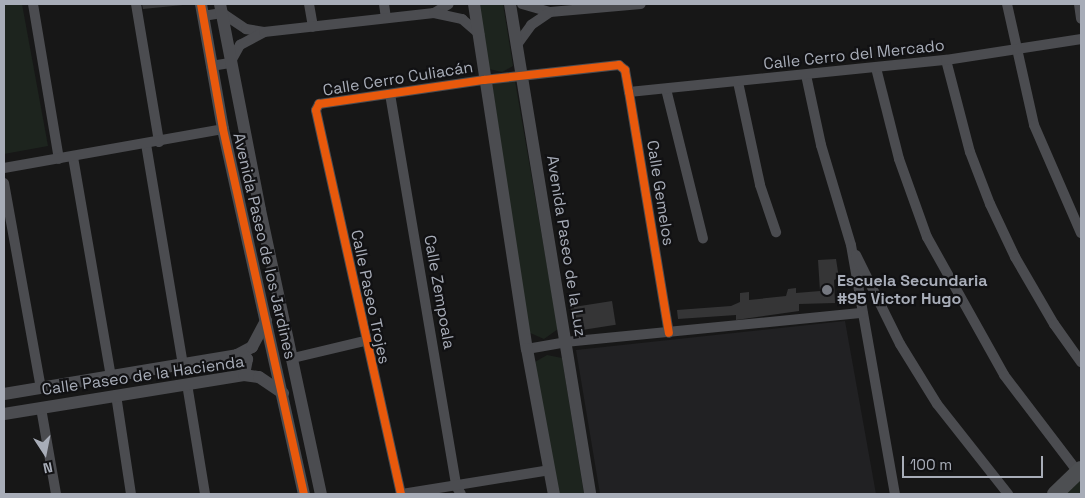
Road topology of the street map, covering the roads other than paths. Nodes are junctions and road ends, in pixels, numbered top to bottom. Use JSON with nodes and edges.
{"nodes":[{"id":1,"x":33,"y":4,"type":"edge"},
{"id":2,"x":136,"y":4,"type":"edge"},
{"id":3,"x":309,"y":4,"type":"edge"},
{"id":4,"x":384,"y":4,"type":"edge"},
{"id":5,"x":449,"y":4,"type":"edge"},
{"id":6,"x":474,"y":4,"type":"edge"},
{"id":7,"x":510,"y":4,"type":"edge"},
{"id":8,"x":522,"y":4,"type":"edge"},
{"id":9,"x":641,"y":4,"type":"edge"},
{"id":10,"x":1008,"y":4,"type":"edge"},
{"id":11,"x":1079,"y":4,"type":"edge"},
{"id":12,"x":611,"y":5,"type":"edge"},
{"id":13,"x":221,"y":8,"type":"edge"},
{"id":14,"x":202,"y":10,"type":"edge"},
{"id":15,"x":550,"y":12,"type":"junction"},
{"id":16,"x":434,"y":13,"type":"junction"},
{"id":17,"x":386,"y":18,"type":"junction"},
{"id":18,"x":1081,"y":19,"type":"edge"},
{"id":19,"x":312,"y":27,"type":"junction"},
{"id":20,"x":264,"y":32,"type":"junction"},
{"id":21,"x":479,"y":34,"type":"junction"},
{"id":22,"x":1081,"y":39,"type":"edge"},
{"id":23,"x":516,"y":46,"type":"junction"},
{"id":24,"x":1015,"y":51,"type":"junction"},
{"id":25,"x":946,"y":60,"type":"junction"},
{"id":26,"x":230,"y":62,"type":"junction"},
{"id":27,"x":212,"y":66,"type":"junction"},
{"id":28,"x":876,"y":68,"type":"junction"},
{"id":29,"x":521,"y":75,"type":"junction"},
{"id":30,"x":806,"y":75,"type":"junction"},
{"id":31,"x":484,"y":80,"type":"junction"},
{"id":32,"x":738,"y":82,"type":"junction"},
{"id":33,"x":666,"y":89,"type":"junction"},
{"id":34,"x":629,"y":92,"type":"junction"},
{"id":35,"x":390,"y":94,"type":"junction"},
{"id":36,"x":317,"y":106,"type":"joint"},
{"id":37,"x":223,"y":129,"type":"junction"},
{"id":38,"x":158,"y":142,"type":"junction"},
{"id":39,"x":146,"y":144,"type":"junction"},
{"id":40,"x":74,"y":157,"type":"junction"},
{"id":41,"x":59,"y":159,"type":"junction"},
{"id":42,"x":4,"y":168,"type":"edge"},
{"id":43,"x":4,"y":183,"type":"edge"},
{"id":44,"x":260,"y":210,"type":"junction"},
{"id":45,"x":241,"y":213,"type":"junction"},
{"id":46,"x":776,"y":232,"type":"dead end"},
{"id":47,"x":1081,"y":233,"type":"edge"},
{"id":48,"x":703,"y":238,"type":"dead end"},
{"id":49,"x":267,"y":245,"type":"junction"},
{"id":50,"x":851,"y":246,"type":"junction"},
{"id":51,"x":249,"y":249,"type":"junction"},
{"id":52,"x":863,"y":313,"type":"junction"},
{"id":53,"x":266,"y":321,"type":"junction"},
{"id":54,"x":669,"y":333,"type":"junction"},
{"id":55,"x":365,"y":341,"type":"junction"},
{"id":56,"x":565,"y":342,"type":"junction"},
{"id":57,"x":527,"y":349,"type":"junction"},
{"id":58,"x":237,"y":355,"type":"junction"},
{"id":59,"x":293,"y":358,"type":"junction"},
{"id":60,"x":1081,"y":362,"type":"edge"},
{"id":61,"x":183,"y":364,"type":"junction"},
{"id":62,"x":244,"y":375,"type":"junction"},
{"id":63,"x":111,"y":376,"type":"junction"},
{"id":64,"x":95,"y":379,"type":"junction"},
{"id":65,"x":187,"y":384,"type":"junction"},
{"id":66,"x":41,"y":388,"type":"junction"},
{"id":67,"x":283,"y":393,"type":"junction"},
{"id":68,"x":4,"y":394,"type":"edge"},
{"id":69,"x":116,"y":395,"type":"junction"},
{"id":70,"x":98,"y":398,"type":"junction"},
{"id":71,"x":41,"y":408,"type":"junction"},
{"id":72,"x":4,"y":414,"type":"edge"},
{"id":73,"x":313,"y":455,"type":"junction"},
{"id":74,"x":297,"y":458,"type":"junction"},
{"id":75,"x":550,"y":470,"type":"junction"},
{"id":76,"x":1080,"y":470,"type":"edge"},
{"id":77,"x":459,"y":490,"type":"edge"},
{"id":78,"x":56,"y":494,"type":"edge"},
{"id":79,"x":131,"y":494,"type":"edge"},
{"id":80,"x":205,"y":494,"type":"edge"},
{"id":81,"x":304,"y":494,"type":"edge"},
{"id":82,"x":320,"y":494,"type":"edge"},
{"id":83,"x":401,"y":494,"type":"edge"},
{"id":84,"x":554,"y":494,"type":"edge"},
{"id":85,"x":590,"y":494,"type":"edge"},
{"id":86,"x":895,"y":494,"type":"edge"},
{"id":87,"x":1008,"y":494,"type":"edge"},
{"id":88,"x":1055,"y":494,"type":"edge"}],
"edges":[{"from":1,"to":41,"type":"street"},
{"from":2,"to":38,"type":"street"},
{"from":3,"to":19,"type":"street"},
{"from":4,"to":17,"type":"street"},
{"from":5,"to":16,"type":"street"},
{"from":6,"to":21,"type":"street"},
{"from":7,"to":23,"type":"street","name":"Avenida Paseo de la Luz"},
{"from":8,"to":15,"type":"street"},
{"from":9,"to":12,"type":"street"},
{"from":10,"to":24,"type":"street"},
{"from":11,"to":18,"type":"street"},
{"from":12,"to":15,"type":"street"},
{"from":13,"to":14,"type":"street"},
{"from":13,"to":20,"type":"street"},
{"from":13,"to":26,"type":"street","name":"Avenida Paseo de los Jardines"},
{"from":14,"to":27,"type":"street","name":"Avenida Paseo de los Jardines"},
{"from":15,"to":23,"type":"street"},
{"from":16,"to":17,"type":"street"},
{"from":16,"to":21,"type":"street"},
{"from":17,"to":19,"type":"street"},
{"from":19,"to":20,"type":"street"},
{"from":20,"to":26,"type":"street"},
{"from":21,"to":31,"type":"street"},
{"from":22,"to":24,"type":"street","name":"Calle Cerro del Mercado"},
{"from":23,"to":29,"type":"street","name":"Avenida Paseo de la Luz"},
{"from":24,"to":25,"type":"street","name":"Calle Cerro del Mercado"},
{"from":24,"to":47,"type":"street"},
{"from":25,"to":28,"type":"street","name":"Calle Cerro del Mercado"},
{"from":25,"to":60,"type":"street"},
{"from":26,"to":27,"type":"street"},
{"from":26,"to":44,"type":"street","name":"Avenida Paseo de los Jardines"},
{"from":27,"to":37,"type":"street","name":"Avenida Paseo de los Jardines"},
{"from":28,"to":30,"type":"street","name":"Calle Cerro del Mercado"},
{"from":28,"to":76,"type":"street"},
{"from":29,"to":31,"type":"street","name":"Calle Cerro Culiacán"},
{"from":29,"to":34,"type":"street","name":"Calle Gemelos"},
{"from":29,"to":56,"type":"street","name":"Avenida Paseo de la Luz"},
{"from":30,"to":32,"type":"street","name":"Calle Cerro del Mercado"},
{"from":30,"to":50,"type":"street"},
{"from":31,"to":35,"type":"street","name":"Calle Cerro Culiacán"},
{"from":31,"to":57,"type":"street"},
{"from":32,"to":33,"type":"street","name":"Calle Cerro del Mercado"},
{"from":32,"to":46,"type":"street"},
{"from":33,"to":34,"type":"street","name":"Calle Cerro del Mercado"},
{"from":33,"to":48,"type":"street"},
{"from":34,"to":54,"type":"street","name":"Calle Gemelos"},
{"from":35,"to":36,"type":"street","name":"Calle Cerro Culiacán"},
{"from":35,"to":77,"type":"street","name":"Calle Zempoala"},
{"from":36,"to":55,"type":"street","name":"Calle Paseo Trojes"},
{"from":37,"to":38,"type":"street"},
{"from":37,"to":45,"type":"street","name":"Avenida Paseo de los Jardines"},
{"from":38,"to":39,"type":"street"},
{"from":39,"to":40,"type":"street"},
{"from":39,"to":61,"type":"street"},
{"from":40,"to":41,"type":"street"},
{"from":40,"to":63,"type":"street"},
{"from":41,"to":42,"type":"street"},
{"from":43,"to":66,"type":"street"},
{"from":44,"to":45,"type":"street"},
{"from":44,"to":49,"type":"street","name":"Avenida Paseo de los Jardines"},
{"from":45,"to":51,"type":"street","name":"Avenida Paseo de los Jardines"},
{"from":49,"to":51,"type":"street"},
{"from":49,"to":59,"type":"street","name":"Avenida Paseo de los Jardines"},
{"from":50,"to":52,"type":"street"},
{"from":50,"to":87,"type":"street"},
{"from":51,"to":53,"type":"street","name":"Avenida Paseo de los Jardines"},
{"from":52,"to":54,"type":"street"},
{"from":52,"to":86,"type":"street"},
{"from":53,"to":58,"type":"street","name":"Calle Paseo de la Hacienda"},
{"from":53,"to":67,"type":"street","name":"Avenida Paseo de los Jardines"},
{"from":54,"to":56,"type":"street"},
{"from":55,"to":59,"type":"street"},
{"from":55,"to":83,"type":"street","name":"Calle Paseo Trojes"},
{"from":56,"to":57,"type":"street"},
{"from":56,"to":85,"type":"street","name":"Avenida Paseo de la Luz"},
{"from":57,"to":75,"type":"street"},
{"from":58,"to":61,"type":"street","name":"Calle Paseo de la Hacienda"},
{"from":58,"to":62,"type":"street"},
{"from":59,"to":73,"type":"street","name":"Avenida Paseo de los Jardines"},
{"from":61,"to":63,"type":"street","name":"Calle Paseo de la Hacienda"},
{"from":62,"to":65,"type":"street","name":"Calle Paseo de la Hacienda"},
{"from":62,"to":67,"type":"street","name":"Calle Paseo de la Hacienda"},
{"from":63,"to":64,"type":"street","name":"Calle Paseo de la Hacienda"},
{"from":64,"to":66,"type":"street","name":"Calle Paseo de la Hacienda"},
{"from":64,"to":70,"type":"street"},
{"from":65,"to":69,"type":"street","name":"Calle Paseo de la Hacienda"},
{"from":65,"to":80,"type":"street"},
{"from":66,"to":68,"type":"street","name":"Calle Paseo de la Hacienda"},
{"from":67,"to":74,"type":"street","name":"Avenida Paseo de los Jardines"},
{"from":69,"to":70,"type":"street","name":"Calle Paseo de la Hacienda"},
{"from":69,"to":79,"type":"street"},
{"from":70,"to":71,"type":"street","name":"Calle Paseo de la Hacienda"},
{"from":71,"to":72,"type":"street","name":"Calle Paseo de la Hacienda"},
{"from":71,"to":78,"type":"street"},
{"from":73,"to":74,"type":"street"},
{"from":73,"to":82,"type":"street","name":"Avenida Paseo de los Jardines"},
{"from":74,"to":81,"type":"street","name":"Avenida Paseo de los Jardines"},
{"from":75,"to":77,"type":"street"},
{"from":75,"to":84,"type":"street"},
{"from":76,"to":88,"type":"main road"},
{"from":77,"to":83,"type":"street"}]}
